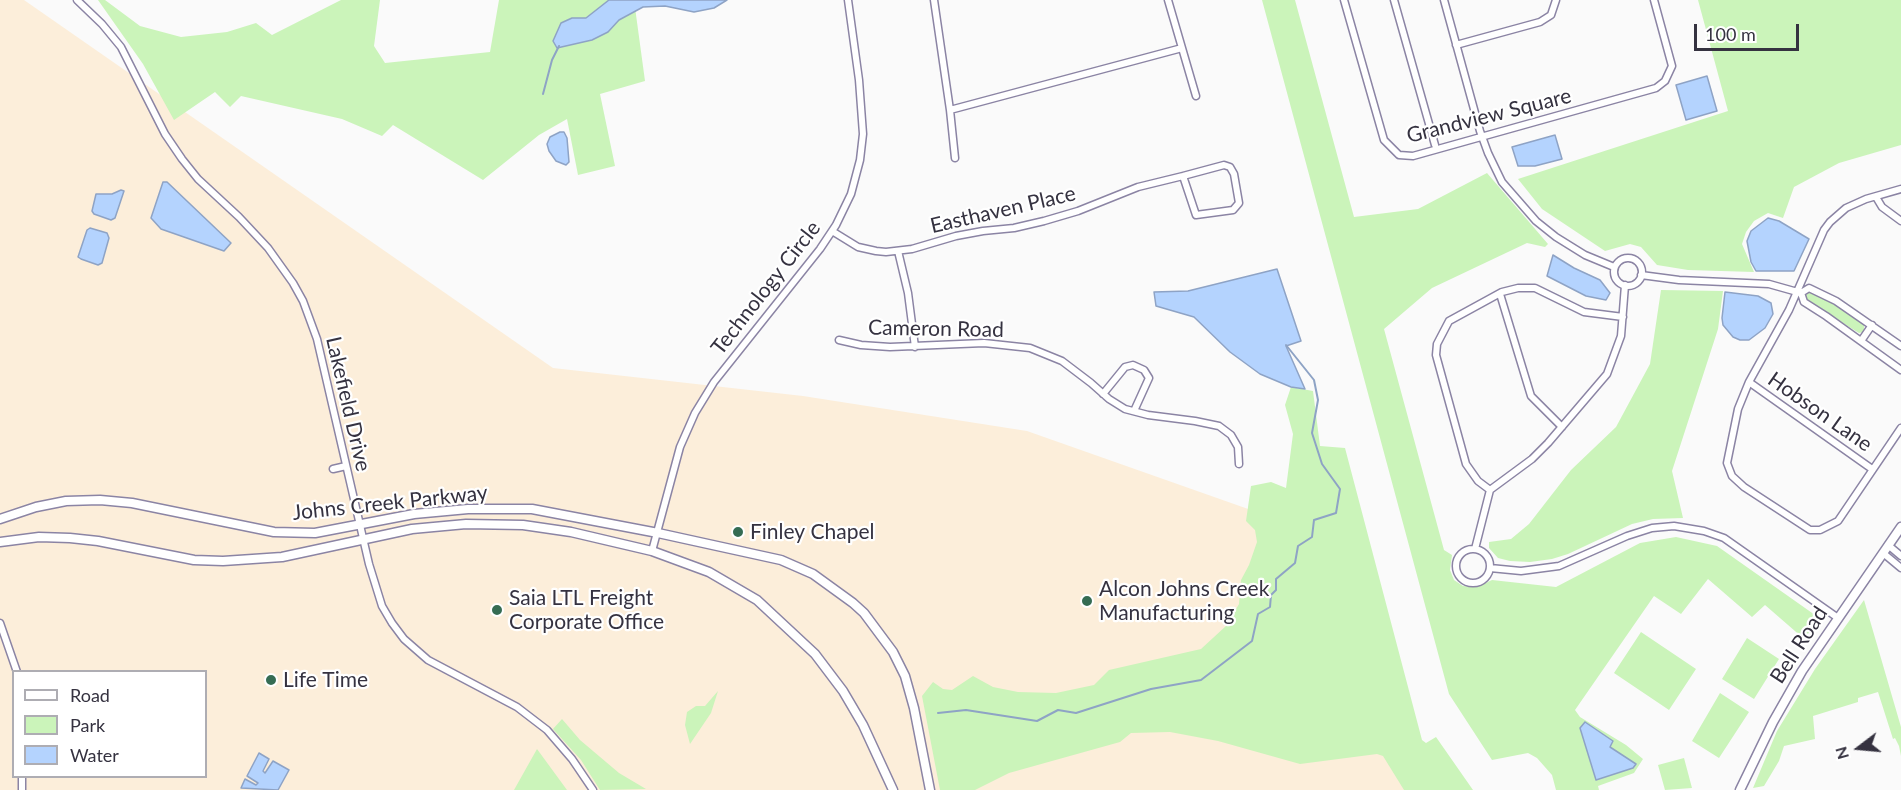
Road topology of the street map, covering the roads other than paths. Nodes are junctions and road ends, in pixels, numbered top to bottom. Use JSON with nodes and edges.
{"nodes":[{"id":1,"x":77,"y":0,"type":"edge"},
{"id":2,"x":848,"y":0,"type":"edge"},
{"id":3,"x":934,"y":0,"type":"edge"},
{"id":4,"x":1168,"y":0,"type":"edge"},
{"id":5,"x":1344,"y":0,"type":"edge"},
{"id":6,"x":1394,"y":0,"type":"edge"},
{"id":7,"x":1444,"y":0,"type":"edge"},
{"id":8,"x":1556,"y":0,"type":"edge"},
{"id":9,"x":1654,"y":0,"type":"edge"},
{"id":10,"x":1456,"y":45,"type":"junction"},
{"id":11,"x":1182,"y":48,"type":"junction"},
{"id":12,"x":1196,"y":96,"type":"dead end"},
{"id":13,"x":950,"y":110,"type":"junction"},
{"id":14,"x":1482,"y":136,"type":"junction"},
{"id":15,"x":1435,"y":145,"type":"dead end"},
{"id":16,"x":955,"y":158,"type":"dead end"},
{"id":17,"x":1183,"y":176,"type":"junction"},
{"id":18,"x":1901,"y":189,"type":"edge"},
{"id":19,"x":1876,"y":197,"type":"junction"},
{"id":20,"x":1901,"y":221,"type":"edge"},
{"id":21,"x":832,"y":231,"type":"junction"},
{"id":22,"x":898,"y":251,"type":"junction"},
{"id":23,"x":1614,"y":267,"type":"junction"},
{"id":24,"x":1641,"y":275,"type":"junction"},
{"id":25,"x":1625,"y":285,"type":"junction"},
{"id":26,"x":1799,"y":292,"type":"junction"},
{"id":27,"x":1500,"y":294,"type":"junction"},
{"id":28,"x":1623,"y":318,"type":"junction"},
{"id":29,"x":1872,"y":325,"type":"junction"},
{"id":30,"x":839,"y":340,"type":"dead end"},
{"id":31,"x":1861,"y":341,"type":"junction"},
{"id":32,"x":1901,"y":346,"type":"edge"},
{"id":33,"x":915,"y":347,"type":"junction"},
{"id":34,"x":1900,"y":368,"type":"edge"},
{"id":35,"x":1749,"y":382,"type":"junction"},
{"id":36,"x":1103,"y":394,"type":"junction"},
{"id":37,"x":1134,"y":411,"type":"junction"},
{"id":38,"x":1562,"y":427,"type":"junction"},
{"id":39,"x":1901,"y":428,"type":"edge"},
{"id":40,"x":1239,"y":464,"type":"dead end"},
{"id":41,"x":346,"y":466,"type":"junction"},
{"id":42,"x":333,"y":469,"type":"dead end"},
{"id":43,"x":1872,"y":469,"type":"junction"},
{"id":44,"x":1491,"y":490,"type":"junction"},
{"id":45,"x":0,"y":519,"type":"edge"},
{"id":46,"x":359,"y":526,"type":"junction"},
{"id":47,"x":1901,"y":527,"type":"edge"},
{"id":48,"x":658,"y":533,"type":"junction"},
{"id":49,"x":363,"y":540,"type":"junction"},
{"id":50,"x":0,"y":542,"type":"edge"},
{"id":51,"x":1475,"y":549,"type":"junction"},
{"id":52,"x":1885,"y":549,"type":"junction"},
{"id":53,"x":652,"y":551,"type":"junction"},
{"id":54,"x":1901,"y":556,"type":"edge"},
{"id":55,"x":1490,"y":568,"type":"junction"},
{"id":56,"x":1901,"y":568,"type":"edge"},
{"id":57,"x":1838,"y":618,"type":"junction"},
{"id":58,"x":0,"y":623,"type":"edge"},
{"id":59,"x":16,"y":670,"type":"edge"},
{"id":60,"x":593,"y":790,"type":"edge"},
{"id":61,"x":893,"y":790,"type":"edge"},
{"id":62,"x":930,"y":790,"type":"edge"},
{"id":63,"x":1740,"y":790,"type":"edge"}],
"edges":[{"from":1,"to":41,"type":"street","name":"Lakefield Drive"},
{"from":2,"to":21,"type":"street","name":"Technology Circle"},
{"from":3,"to":13,"type":"street"},
{"from":4,"to":11,"type":"street"},
{"from":5,"to":14,"type":"street","name":"Grandview Square"},
{"from":6,"to":15,"type":"street"},
{"from":7,"to":10,"type":"street"},
{"from":8,"to":10,"type":"street"},
{"from":9,"to":14,"type":"street","name":"Grandview Square"},
{"from":10,"to":14,"type":"street"},
{"from":11,"to":12,"type":"street"},
{"from":11,"to":13,"type":"street"},
{"from":13,"to":16,"type":"street"},
{"from":14,"to":23,"type":"street"},
{"from":17,"to":17,"type":"street","name":"Easthaven Place"},
{"from":17,"to":22,"type":"street","name":"Easthaven Place"},
{"from":18,"to":19,"type":"street"},
{"from":19,"to":20,"type":"street"},
{"from":19,"to":26,"type":"street"},
{"from":21,"to":22,"type":"street","name":"Easthaven Place"},
{"from":21,"to":48,"type":"street","name":"Technology Circle"},
{"from":22,"to":33,"type":"street"},
{"from":23,"to":24,"type":"street"},
{"from":23,"to":25,"type":"street"},
{"from":24,"to":25,"type":"street"},
{"from":24,"to":26,"type":"street"},
{"from":25,"to":28,"type":"street"},
{"from":26,"to":29,"type":"street"},
{"from":26,"to":31,"type":"street"},
{"from":26,"to":35,"type":"street"},
{"from":27,"to":28,"type":"street"},
{"from":27,"to":38,"type":"street"},
{"from":27,"to":44,"type":"street"},
{"from":28,"to":38,"type":"street"},
{"from":29,"to":31,"type":"street"},
{"from":29,"to":32,"type":"street"},
{"from":30,"to":33,"type":"street","name":"Cameron Road"},
{"from":31,"to":34,"type":"street"},
{"from":33,"to":36,"type":"street","name":"Cameron Road"},
{"from":35,"to":43,"type":"street","name":"Hobson Lane"},
{"from":35,"to":43,"type":"street"},
{"from":36,"to":37,"type":"street","name":"Cameron Road"},
{"from":36,"to":37,"type":"street"},
{"from":37,"to":40,"type":"street","name":"Cameron Road"},
{"from":38,"to":44,"type":"street"},
{"from":39,"to":43,"type":"street"},
{"from":41,"to":42,"type":"street"},
{"from":41,"to":46,"type":"street","name":"Lakefield Drive"},
{"from":44,"to":51,"type":"street"},
{"from":45,"to":46,"type":"street","name":"Johns Creek Parkway"},
{"from":46,"to":48,"type":"street","name":"Johns Creek Parkway"},
{"from":46,"to":49,"type":"street","name":"Lakefield Drive"},
{"from":47,"to":52,"type":"street","name":"Bell Road"},
{"from":48,"to":53,"type":"street","name":"Technology Circle"},
{"from":48,"to":62,"type":"street","name":"Johns Creek Parkway"},
{"from":49,"to":50,"type":"street","name":"Johns Creek Parkway"},
{"from":49,"to":53,"type":"street","name":"Johns Creek Parkway"},
{"from":49,"to":60,"type":"street","name":"Lakefield Drive"},
{"from":51,"to":55,"type":"street"},
{"from":51,"to":55,"type":"street"},
{"from":52,"to":54,"type":"street"},
{"from":52,"to":56,"type":"street"},
{"from":52,"to":57,"type":"street","name":"Bell Road"},
{"from":53,"to":61,"type":"street","name":"Johns Creek Parkway"},
{"from":55,"to":57,"type":"street"},
{"from":57,"to":63,"type":"street","name":"Bell Road"},
{"from":58,"to":59,"type":"street"}]}
